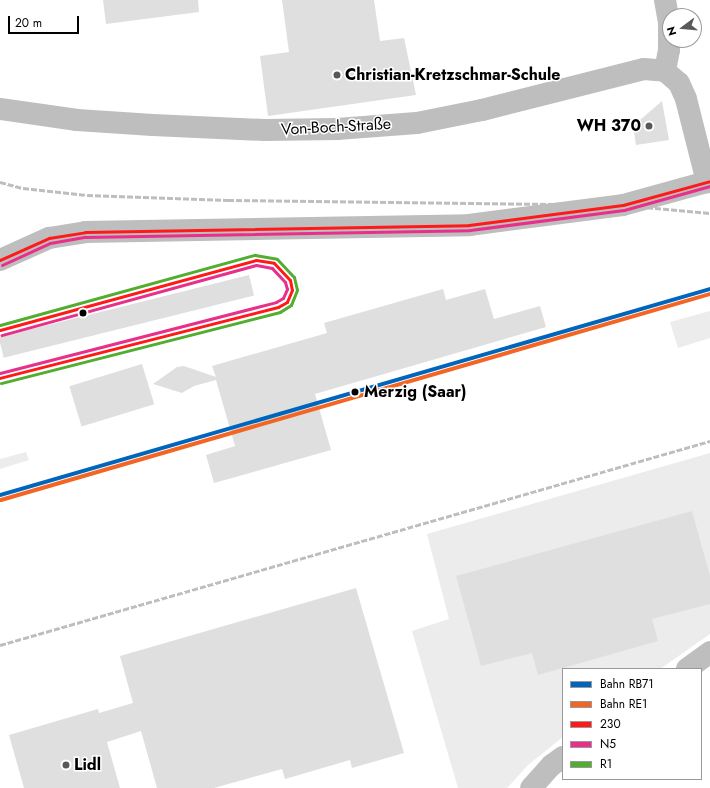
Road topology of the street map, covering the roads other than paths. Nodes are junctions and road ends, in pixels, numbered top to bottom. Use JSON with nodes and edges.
{"nodes":[{"id":1,"x":665,"y":0,"type":"edge"},
{"id":2,"x":665,"y":71,"type":"junction"},
{"id":3,"x":0,"y":109,"type":"edge"},
{"id":4,"x":709,"y":182,"type":"edge"},
{"id":5,"x":0,"y":260,"type":"edge"},
{"id":6,"x":710,"y":652,"type":"edge"},
{"id":7,"x":688,"y":668,"type":"edge"},
{"id":8,"x":562,"y":758,"type":"edge"},
{"id":9,"x":531,"y":788,"type":"edge"}],
"edges":[{"from":1,"to":2,"type":"street"},
{"from":2,"to":3,"type":"street","name":"Von-Boch-Straße"},
{"from":2,"to":4,"type":"street"},
{"from":4,"to":5,"type":"street"},
{"from":6,"to":7,"type":"street"},
{"from":8,"to":9,"type":"street"}]}
